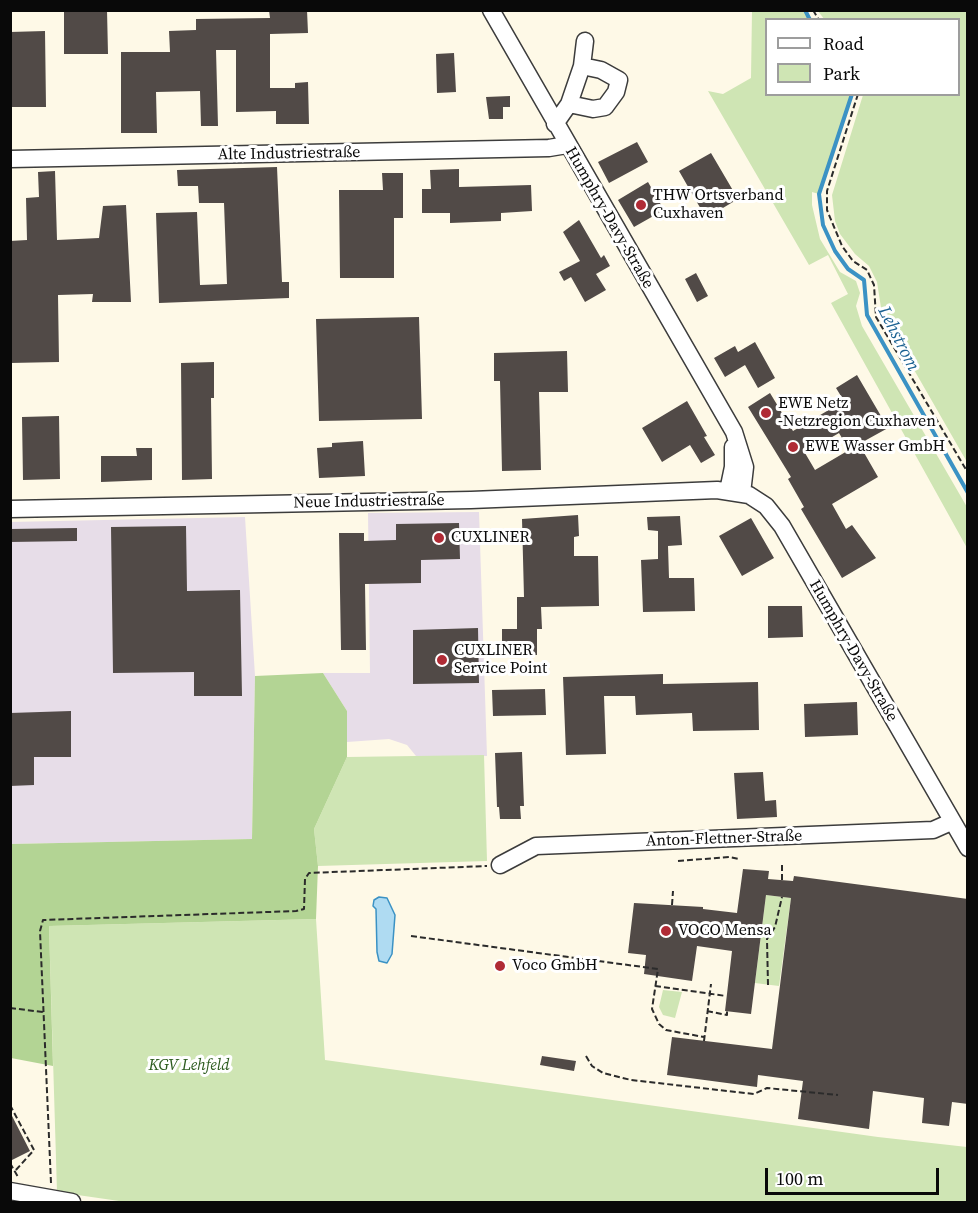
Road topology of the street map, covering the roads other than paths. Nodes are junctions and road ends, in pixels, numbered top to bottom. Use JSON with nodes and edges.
{"nodes":[{"id":1,"x":491,"y":10,"type":"edge"},
{"id":2,"x":585,"y":41,"type":"dead end"},
{"id":3,"x":582,"y":66,"type":"junction"},
{"id":4,"x":569,"y":104,"type":"junction"},
{"id":5,"x":555,"y":124,"type":"junction"},
{"id":6,"x":567,"y":145,"type":"junction"},
{"id":7,"x":10,"y":159,"type":"edge"},
{"id":8,"x":735,"y":492,"type":"junction"},
{"id":9,"x":10,"y":509,"type":"edge"},
{"id":10,"x":951,"y":822,"type":"junction"},
{"id":11,"x":968,"y":840,"type":"edge"},
{"id":12,"x":968,"y":848,"type":"edge"},
{"id":13,"x":494,"y":866,"type":"road end"},
{"id":14,"x":15,"y":1185,"type":"edge"},
{"id":15,"x":72,"y":1203,"type":"edge"}],
"edges":[{"from":1,"to":5,"type":"street","name":"Humphry-Davy-Straße"},
{"from":2,"to":3,"type":"street"},
{"from":3,"to":4,"type":"street"},
{"from":3,"to":4,"type":"street"},
{"from":4,"to":5,"type":"street"},
{"from":5,"to":6,"type":"street","name":"Humphry-Davy-Straße"},
{"from":6,"to":7,"type":"street","name":"Alte Industriestraße"},
{"from":6,"to":8,"type":"street","name":"Humphry-Davy-Straße"},
{"from":8,"to":9,"type":"street","name":"Neue Industriestraße"},
{"from":8,"to":10,"type":"street","name":"Humphry-Davy-Straße"},
{"from":10,"to":11,"type":"street","name":"Humphry-Davy-Straße"},
{"from":10,"to":12,"type":"street","name":"Humphry-Davy-Straße"},
{"from":10,"to":13,"type":"street","name":"Anton-Flettner-Straße"},
{"from":14,"to":15,"type":"street"}]}
